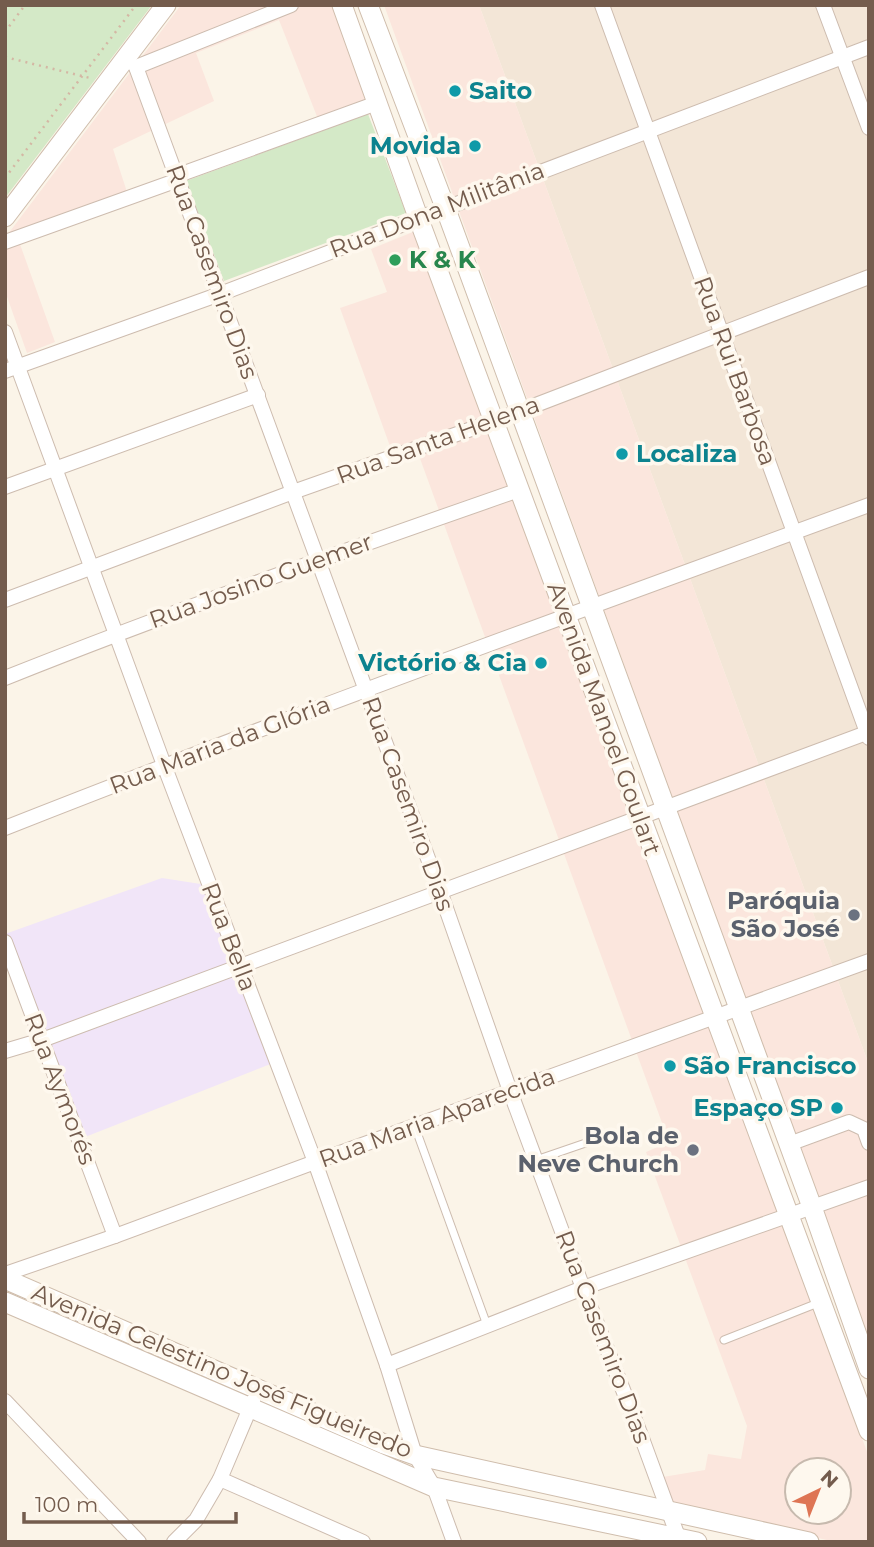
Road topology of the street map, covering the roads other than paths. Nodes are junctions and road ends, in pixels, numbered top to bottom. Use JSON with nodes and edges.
{"nodes":[{"id":1,"x":166,"y":5,"type":"edge"},
{"id":2,"x":291,"y":5,"type":"edge"},
{"id":3,"x":342,"y":5,"type":"edge"},
{"id":4,"x":602,"y":5,"type":"edge"},
{"id":5,"x":823,"y":5,"type":"edge"},
{"id":6,"x":370,"y":6,"type":"edge"},
{"id":7,"x":869,"y":47,"type":"edge"},
{"id":8,"x":842,"y":57,"type":"junction"},
{"id":9,"x":130,"y":62,"type":"junction"},
{"id":10,"x":377,"y":103,"type":"junction"},
{"id":11,"x":869,"y":128,"type":"edge"},
{"id":12,"x":647,"y":130,"type":"junction"},
{"id":13,"x":177,"y":178,"type":"junction"},
{"id":14,"x":445,"y":207,"type":"junction"},
{"id":15,"x":5,"y":217,"type":"edge"},
{"id":16,"x":418,"y":217,"type":"junction"},
{"id":17,"x":5,"y":242,"type":"edge"},
{"id":18,"x":869,"y":277,"type":"edge"},
{"id":19,"x":220,"y":294,"type":"junction"},
{"id":20,"x":5,"y":331,"type":"edge"},
{"id":21,"x":722,"y":334,"type":"junction"},
{"id":22,"x":12,"y":369,"type":"edge"},
{"id":23,"x":258,"y":395,"type":"junction"},
{"id":24,"x":519,"y":411,"type":"junction"},
{"id":25,"x":494,"y":421,"type":"junction"},
{"id":26,"x":55,"y":468,"type":"junction"},
{"id":27,"x":5,"y":487,"type":"edge"},
{"id":28,"x":519,"y":490,"type":"junction"},
{"id":29,"x":293,"y":492,"type":"junction"},
{"id":30,"x":869,"y":505,"type":"edge"},
{"id":31,"x":794,"y":532,"type":"junction"},
{"id":32,"x":318,"y":560,"type":"junction"},
{"id":33,"x":92,"y":567,"type":"junction"},
{"id":34,"x":5,"y":600,"type":"edge"},
{"id":35,"x":590,"y":606,"type":"junction"},
{"id":36,"x":566,"y":615,"type":"junction"},
{"id":37,"x":116,"y":634,"type":"junction"},
{"id":38,"x":5,"y":678,"type":"edge"},
{"id":39,"x":366,"y":690,"type":"junction"},
{"id":40,"x":868,"y":734,"type":"edge"},
{"id":41,"x":164,"y":765,"type":"junction"},
{"id":42,"x":665,"y":808,"type":"junction"},
{"id":43,"x":641,"y":817,"type":"junction"},
{"id":44,"x":5,"y":828,"type":"edge"},
{"id":45,"x":440,"y":891,"type":"junction"},
{"id":46,"x":5,"y":942,"type":"edge"},
{"id":47,"x":869,"y":961,"type":"edge"},
{"id":48,"x":240,"y":966,"type":"junction"},
{"id":49,"x":738,"y":1008,"type":"junction"},
{"id":50,"x":715,"y":1016,"type":"junction"},
{"id":51,"x":42,"y":1040,"type":"junction"},
{"id":52,"x":5,"y":1051,"type":"edge"},
{"id":53,"x":510,"y":1091,"type":"junction"},
{"id":54,"x":415,"y":1127,"type":"junction"},
{"id":55,"x":606,"y":1136,"type":"dead end"},
{"id":56,"x":869,"y":1143,"type":"edge"},
{"id":57,"x":789,"y":1144,"type":"junction"},
{"id":58,"x":536,"y":1160,"type":"junction"},
{"id":59,"x":315,"y":1162,"type":"junction"},
{"id":60,"x":869,"y":1187,"type":"edge"},
{"id":61,"x":812,"y":1208,"type":"junction"},
{"id":62,"x":789,"y":1216,"type":"junction"},
{"id":63,"x":115,"y":1236,"type":"junction"},
{"id":64,"x":5,"y":1277,"type":"edge"},
{"id":65,"x":583,"y":1288,"type":"junction"},
{"id":66,"x":821,"y":1302,"type":"junction"},
{"id":67,"x":5,"y":1303,"type":"edge"},
{"id":68,"x":487,"y":1325,"type":"junction"},
{"id":69,"x":724,"y":1340,"type":"dead end"},
{"id":70,"x":387,"y":1365,"type":"junction"},
{"id":71,"x":869,"y":1369,"type":"edge"},
{"id":72,"x":258,"y":1389,"type":"junction"},
{"id":73,"x":5,"y":1401,"type":"edge"},
{"id":74,"x":250,"y":1408,"type":"junction"},
{"id":75,"x":869,"y":1432,"type":"edge"},
{"id":76,"x":415,"y":1455,"type":"junction"},
{"id":77,"x":220,"y":1479,"type":"junction"},
{"id":78,"x":434,"y":1487,"type":"junction"},
{"id":79,"x":669,"y":1511,"type":"junction"},
{"id":80,"x":685,"y":1540,"type":"edge"},
{"id":81,"x":139,"y":1542,"type":"edge"},
{"id":82,"x":174,"y":1542,"type":"edge"},
{"id":83,"x":363,"y":1542,"type":"edge"},
{"id":84,"x":454,"y":1542,"type":"edge"},
{"id":85,"x":809,"y":1542,"type":"edge"}],
"edges":[{"from":1,"to":9,"type":"main road"},
{"from":2,"to":9,"type":"street"},
{"from":3,"to":10,"type":"main road","name":"Avenida Manoel Goulart"},
{"from":4,"to":12,"type":"street","name":"Rua Rui Barbosa"},
{"from":5,"to":8,"type":"street"},
{"from":6,"to":14,"type":"main road","name":"Avenida Manoel Goulart"},
{"from":7,"to":8,"type":"street","name":"Rua Dona Militânia"},
{"from":8,"to":11,"type":"street"},
{"from":8,"to":12,"type":"street","name":"Rua Dona Militânia"},
{"from":9,"to":13,"type":"street","name":"Rua Casemiro Dias"},
{"from":9,"to":15,"type":"main road"},
{"from":10,"to":13,"type":"street"},
{"from":10,"to":16,"type":"main road","name":"Avenida Manoel Goulart"},
{"from":12,"to":14,"type":"street","name":"Rua Dona Militânia"},
{"from":12,"to":21,"type":"street","name":"Rua Rui Barbosa"},
{"from":13,"to":17,"type":"street"},
{"from":13,"to":19,"type":"street","name":"Rua Casemiro Dias"},
{"from":14,"to":16,"type":"street","name":"Rua Dona Militânia"},
{"from":14,"to":24,"type":"main road","name":"Avenida Manoel Goulart"},
{"from":16,"to":19,"type":"street","name":"Rua Dona Militânia"},
{"from":16,"to":25,"type":"main road","name":"Avenida Manoel Goulart"},
{"from":18,"to":21,"type":"street","name":"Rua Santa Helena"},
{"from":19,"to":22,"type":"street","name":"Rua Dona Militânia"},
{"from":19,"to":23,"type":"street","name":"Rua Casemiro Dias"},
{"from":20,"to":22,"type":"street","name":"Rua Bella"},
{"from":21,"to":24,"type":"street","name":"Rua Santa Helena"},
{"from":21,"to":31,"type":"street","name":"Rua Rui Barbosa"},
{"from":22,"to":26,"type":"street","name":"Rua Bella"},
{"from":23,"to":26,"type":"street"},
{"from":23,"to":29,"type":"street","name":"Rua Casemiro Dias"},
{"from":24,"to":25,"type":"street","name":"Rua Santa Helena"},
{"from":24,"to":35,"type":"main road","name":"Avenida Manoel Goulart"},
{"from":25,"to":28,"type":"main road","name":"Avenida Manoel Goulart"},
{"from":25,"to":29,"type":"street","name":"Rua Santa Helena"},
{"from":26,"to":27,"type":"street"},
{"from":26,"to":33,"type":"street","name":"Rua Bella"},
{"from":28,"to":32,"type":"street","name":"Rua Josino Guemer"},
{"from":28,"to":36,"type":"main road","name":"Avenida Manoel Goulart"},
{"from":29,"to":32,"type":"street","name":"Rua Casemiro Dias"},
{"from":29,"to":33,"type":"street","name":"Rua Santa Helena"},
{"from":30,"to":31,"type":"street","name":"Rua Maria da Glória"},
{"from":31,"to":35,"type":"street","name":"Rua Maria da Glória"},
{"from":31,"to":40,"type":"street","name":"Rua Rui Barbosa"},
{"from":32,"to":37,"type":"street","name":"Rua Josino Guemer"},
{"from":32,"to":39,"type":"street","name":"Rua Casemiro Dias"},
{"from":33,"to":34,"type":"street","name":"Rua Santa Helena"},
{"from":33,"to":37,"type":"street","name":"Rua Bella"},
{"from":35,"to":36,"type":"street","name":"Rua Maria da Glória"},
{"from":35,"to":42,"type":"main road","name":"Avenida Manoel Goulart"},
{"from":36,"to":39,"type":"street","name":"Rua Maria da Glória"},
{"from":36,"to":43,"type":"main road","name":"Avenida Manoel Goulart"},
{"from":37,"to":38,"type":"street","name":"Rua Josino Guemer"},
{"from":37,"to":41,"type":"street","name":"Rua Bella"},
{"from":39,"to":41,"type":"street","name":"Rua Maria da Glória"},
{"from":39,"to":45,"type":"street","name":"Rua Casemiro Dias"},
{"from":40,"to":42,"type":"street"},
{"from":41,"to":44,"type":"street","name":"Rua Maria da Glória"},
{"from":41,"to":48,"type":"street","name":"Rua Bella"},
{"from":42,"to":43,"type":"street"},
{"from":42,"to":49,"type":"main road","name":"Avenida Manoel Goulart"},
{"from":43,"to":45,"type":"street"},
{"from":43,"to":50,"type":"main road","name":"Avenida Manoel Goulart"},
{"from":45,"to":48,"type":"street"},
{"from":45,"to":53,"type":"street","name":"Rua Casemiro Dias"},
{"from":46,"to":51,"type":"street","name":"Rua Aymorés"},
{"from":47,"to":49,"type":"street","name":"Rua Maria Aparecida"},
{"from":48,"to":51,"type":"street"},
{"from":48,"to":59,"type":"street","name":"Rua Bella"},
{"from":49,"to":50,"type":"street","name":"Rua Maria Aparecida"},
{"from":49,"to":57,"type":"main road","name":"Avenida Manoel Goulart"},
{"from":50,"to":53,"type":"street","name":"Rua Maria Aparecida"},
{"from":50,"to":62,"type":"main road","name":"Avenida Manoel Goulart"},
{"from":51,"to":52,"type":"street"},
{"from":51,"to":63,"type":"street","name":"Rua Aymorés"},
{"from":53,"to":54,"type":"street","name":"Rua Maria Aparecida"},
{"from":53,"to":58,"type":"street","name":"Rua Casemiro Dias"},
{"from":54,"to":59,"type":"street","name":"Rua Maria Aparecida"},
{"from":54,"to":68,"type":"lane"},
{"from":55,"to":58,"type":"lane"},
{"from":56,"to":57,"type":"street"},
{"from":57,"to":61,"type":"main road","name":"Avenida Manoel Goulart"},
{"from":58,"to":65,"type":"street","name":"Rua Casemiro Dias"},
{"from":59,"to":63,"type":"street","name":"Rua Maria Aparecida"},
{"from":59,"to":70,"type":"street","name":"Rua Bella"},
{"from":60,"to":61,"type":"street"},
{"from":61,"to":62,"type":"street"},
{"from":61,"to":71,"type":"main road","name":"Avenida Manoel Goulart"},
{"from":62,"to":65,"type":"street"},
{"from":62,"to":66,"type":"main road","name":"Avenida Manoel Goulart"},
{"from":63,"to":64,"type":"street","name":"Rua Maria Aparecida"},
{"from":64,"to":72,"type":"main road","name":"Avenida Celestino José Figueiredo"},
{"from":65,"to":68,"type":"street"},
{"from":65,"to":79,"type":"street","name":"Rua Casemiro Dias"},
{"from":66,"to":69,"type":"lane"},
{"from":66,"to":75,"type":"main road","name":"Avenida Manoel Goulart"},
{"from":67,"to":74,"type":"main road","name":"Avenida Celestino José Figueiredo"},
{"from":68,"to":70,"type":"street"},
{"from":70,"to":76,"type":"street","name":"Rua Bella"},
{"from":72,"to":74,"type":"street"},
{"from":72,"to":76,"type":"main road","name":"Avenida Celestino José Figueiredo"},
{"from":73,"to":81,"type":"street"},
{"from":74,"to":77,"type":"street"},
{"from":74,"to":78,"type":"main road","name":"Avenida Celestino José Figueiredo"},
{"from":76,"to":78,"type":"street","name":"Rua Bella"},
{"from":76,"to":79,"type":"main road","name":"Avenida Celestino José Figueiredo"},
{"from":77,"to":82,"type":"street"},
{"from":77,"to":83,"type":"street"},
{"from":78,"to":80,"type":"main road","name":"Avenida Celestino José Figueiredo"},
{"from":78,"to":84,"type":"street","name":"Rua Bella"},
{"from":79,"to":80,"type":"street","name":"Rua Casemiro Dias"},
{"from":79,"to":85,"type":"main road","name":"Avenida Celestino José Figueiredo"}]}
